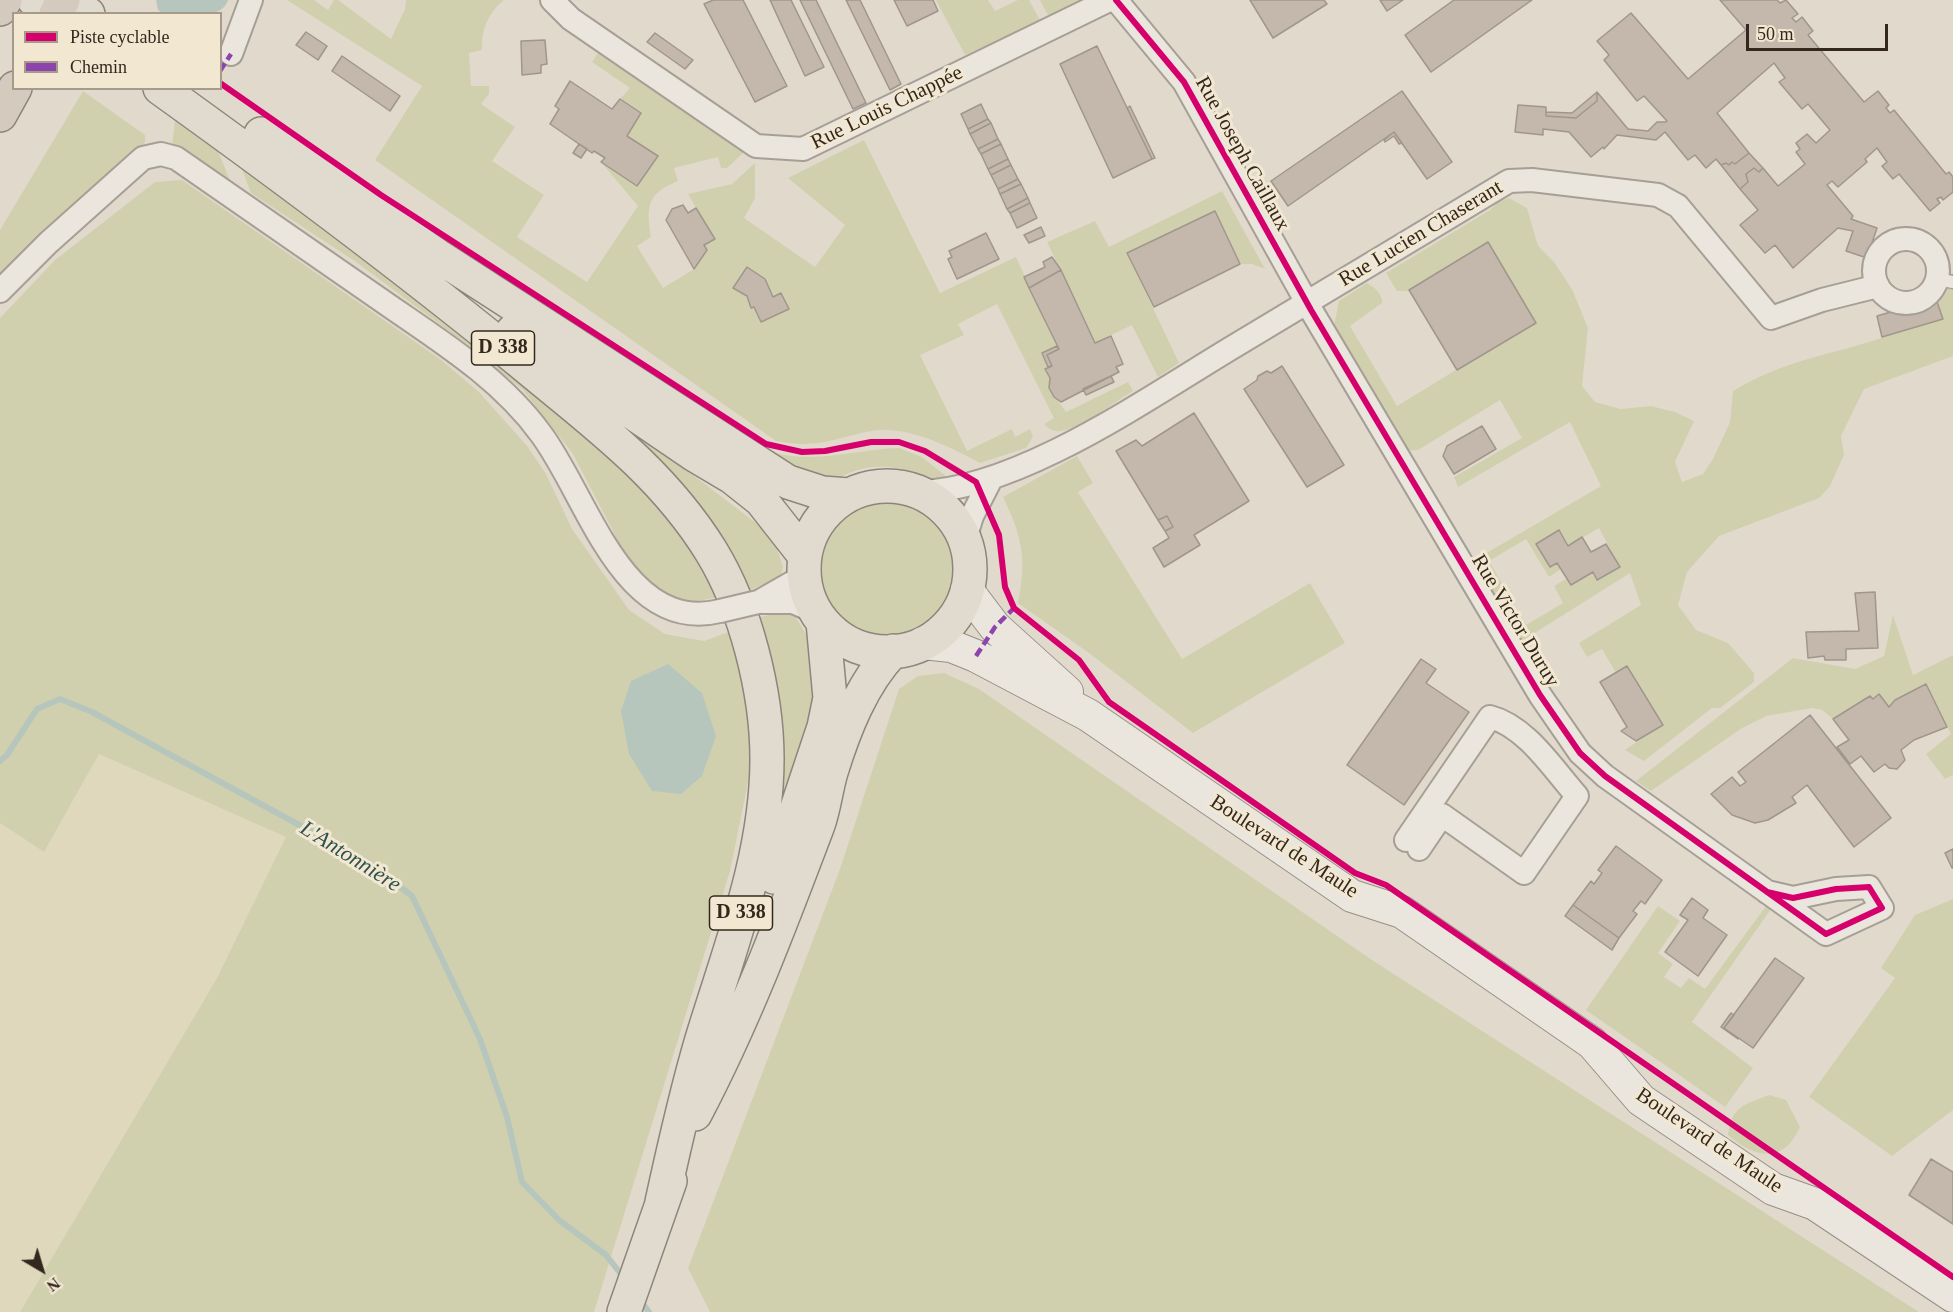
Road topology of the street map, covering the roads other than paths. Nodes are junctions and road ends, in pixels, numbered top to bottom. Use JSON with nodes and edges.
{"nodes":[{"id":1,"x":5,"y":0,"type":"edge"},
{"id":2,"x":34,"y":0,"type":"edge"},
{"id":3,"x":68,"y":0,"type":"edge"},
{"id":4,"x":250,"y":0,"type":"edge"},
{"id":5,"x":552,"y":0,"type":"edge"},
{"id":6,"x":1109,"y":0,"type":"edge"},
{"id":7,"x":1116,"y":0,"type":"edge"},
{"id":8,"x":0,"y":9,"type":"edge"},
{"id":9,"x":52,"y":12,"type":"edge"},
{"id":10,"x":85,"y":12,"type":"edge"},
{"id":11,"x":231,"y":54,"type":"dead end"},
{"id":12,"x":14,"y":90,"type":"edge"},
{"id":13,"x":163,"y":90,"type":"edge"},
{"id":14,"x":199,"y":90,"type":"edge"},
{"id":15,"x":0,"y":115,"type":"edge"},
{"id":16,"x":236,"y":143,"type":"junction"},
{"id":17,"x":1945,"y":281,"type":"edge"},
{"id":18,"x":1878,"y":286,"type":"junction"},
{"id":19,"x":0,"y":291,"type":"edge"},
{"id":20,"x":1306,"y":302,"type":"junction"},
{"id":21,"x":624,"y":407,"type":"junction"},
{"id":22,"x":584,"y":415,"type":"junction"},
{"id":23,"x":991,"y":479,"type":"junction"},
{"id":24,"x":920,"y":492,"type":"junction"},
{"id":25,"x":849,"y":495,"type":"junction"},
{"id":26,"x":965,"y":539,"type":"junction"},
{"id":27,"x":804,"y":564,"type":"junction"},
{"id":28,"x":968,"y":590,"type":"junction"},
{"id":29,"x":758,"y":602,"type":"junction"},
{"id":30,"x":820,"y":617,"type":"junction"},
{"id":31,"x":908,"y":647,"type":"junction"},
{"id":32,"x":1088,"y":715,"type":"junction"},
{"id":33,"x":1413,"y":844,"type":"joint"},
{"id":34,"x":1767,"y":892,"type":"dead end"},
{"id":35,"x":693,"y":1117,"type":"junction"},
{"id":36,"x":662,"y":1202,"type":"junction"},
{"id":37,"x":1953,"y":1296,"type":"edge"},
{"id":38,"x":624,"y":1312,"type":"edge"}],
"edges":[{"from":1,"to":8,"type":"highway"},
{"from":2,"to":9,"type":"main road"},
{"from":3,"to":10,"type":"main road"},
{"from":4,"to":11,"type":"street"},
{"from":5,"to":6,"type":"street","name":"Rue Louis Chappée"},
{"from":7,"to":20,"type":"street","name":"Rue Joseph Caillaux"},
{"from":12,"to":15,"type":"highway"},
{"from":13,"to":16,"type":"main road","number":"D 338"},
{"from":14,"to":25,"type":"main road","number":"D 338"},
{"from":16,"to":21,"type":"main road","number":"D 338"},
{"from":16,"to":22,"type":"main road","number":"D 338"},
{"from":17,"to":18,"type":"street"},
{"from":17,"to":18,"type":"street"},
{"from":18,"to":20,"type":"street","name":"Rue Lucien Chaserant"},
{"from":19,"to":29,"type":"street","bridge":true},
{"from":20,"to":23,"type":"street","name":"Rue Lucien Chaserant"},
{"from":20,"to":34,"type":"street","name":"Rue Victor Duruy"},
{"from":21,"to":22,"type":"lane"},
{"from":21,"to":27,"type":"main road","number":"D 338"},
{"from":22,"to":36,"type":"main road","number":"D 338"},
{"from":23,"to":24,"type":"street","name":"Rue Lucien Chaserant"},
{"from":23,"to":26,"type":"street"},
{"from":24,"to":25,"type":"main road"},
{"from":24,"to":26,"type":"main road"},
{"from":25,"to":27,"type":"main road"},
{"from":26,"to":28,"type":"main road"},
{"from":27,"to":29,"type":"street"},
{"from":27,"to":30,"type":"main road"},
{"from":28,"to":31,"type":"main road"},
{"from":28,"to":32,"type":"main road","name":"Boulevard de Maule"},
{"from":29,"to":30,"type":"street"},
{"from":30,"to":31,"type":"main road"},
{"from":30,"to":35,"type":"main road","number":"D 338"},
{"from":31,"to":32,"type":"main road","name":"Boulevard de Maule"},
{"from":31,"to":35,"type":"main road","number":"D 338"},
{"from":32,"to":37,"type":"main road","name":"Boulevard de Maule"},
{"from":33,"to":33,"type":"street"},
{"from":35,"to":36,"type":"main road","number":"D 338"},
{"from":36,"to":38,"type":"main road","number":"D 338"}]}
